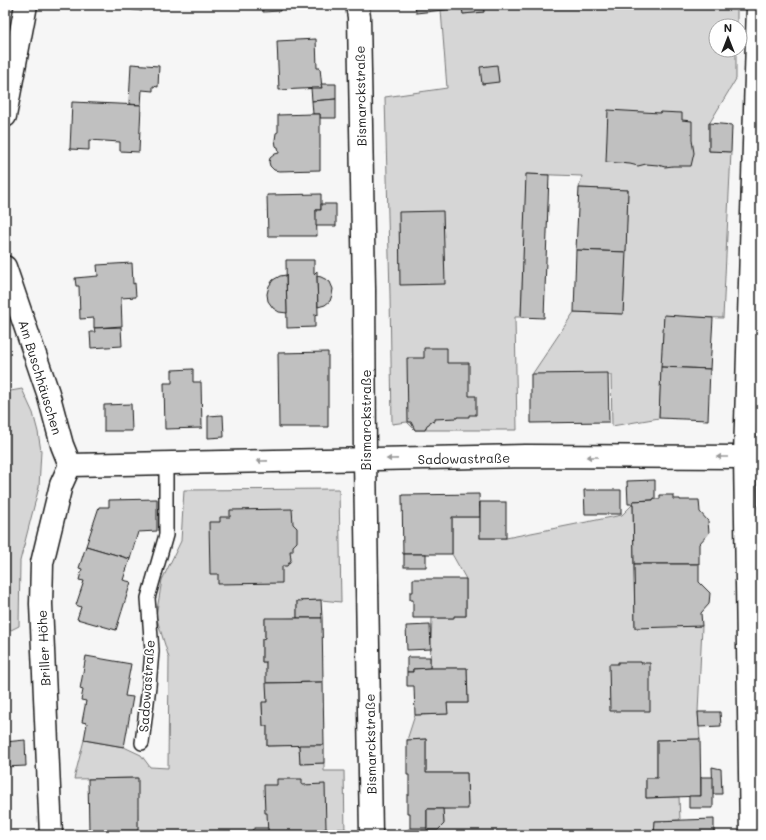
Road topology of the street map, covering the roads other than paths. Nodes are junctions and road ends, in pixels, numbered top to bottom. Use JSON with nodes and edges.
{"nodes":[{"id":1,"x":26,"y":5,"type":"edge"},
{"id":2,"x":357,"y":5,"type":"edge"},
{"id":3,"x":758,"y":5,"type":"edge"},
{"id":4,"x":5,"y":116,"type":"edge"},
{"id":5,"x":5,"y":266,"type":"edge"},
{"id":6,"x":753,"y":456,"type":"edge"},
{"id":7,"x":364,"y":459,"type":"junction"},
{"id":8,"x":166,"y":463,"type":"junction"},
{"id":9,"x":70,"y":465,"type":"junction"},
{"id":10,"x":142,"y":743,"type":"dead end"},
{"id":11,"x":51,"y":835,"type":"edge"},
{"id":12,"x":371,"y":835,"type":"edge"},
{"id":13,"x":751,"y":835,"type":"edge"}],
"edges":[{"from":1,"to":4,"type":"street"},
{"from":2,"to":7,"type":"street","name":"Bismarckstraße"},
{"from":3,"to":6,"type":"street"},
{"from":5,"to":9,"type":"street","name":"Am Buschhäuschen"},
{"from":6,"to":7,"type":"street","name":"Sadowastraße","one_way":true},
{"from":6,"to":13,"type":"street"},
{"from":7,"to":8,"type":"street","name":"Sadowastraße","one_way":true},
{"from":7,"to":12,"type":"street","name":"Bismarckstraße"},
{"from":8,"to":9,"type":"street","name":"Sadowastraße"},
{"from":8,"to":10,"type":"lane","name":"Sadowastraße"},
{"from":9,"to":11,"type":"street","name":"Briller Höhe"}]}
